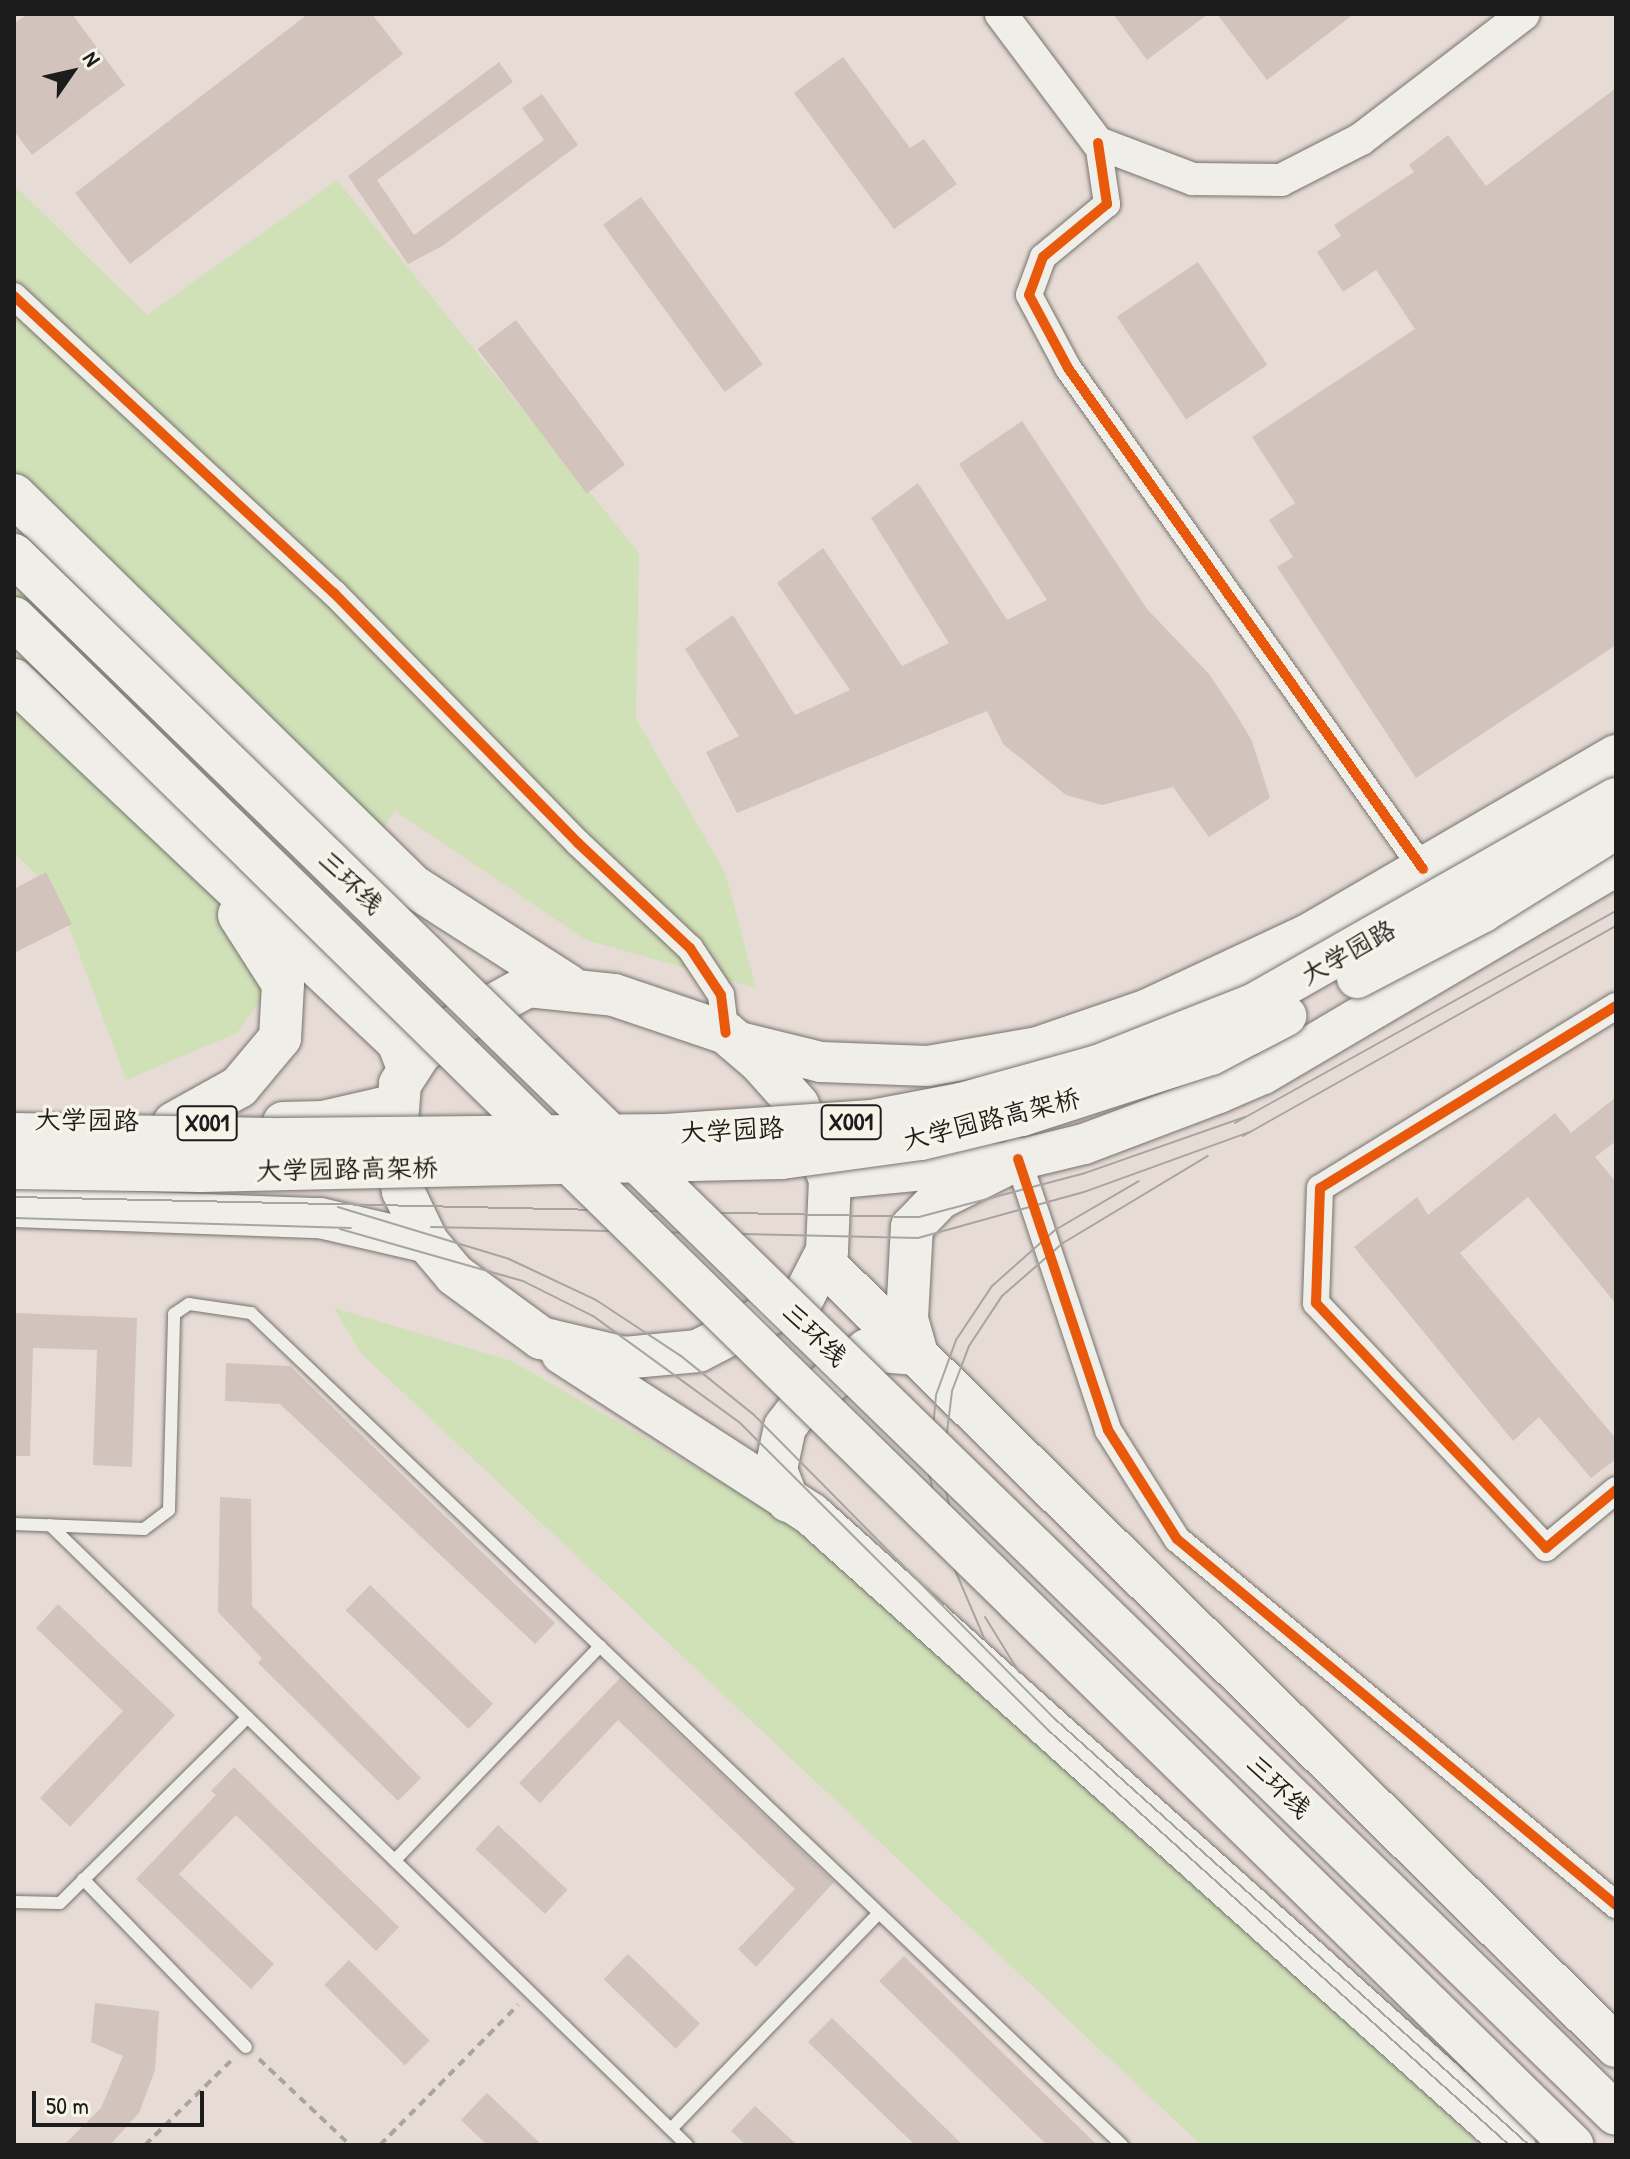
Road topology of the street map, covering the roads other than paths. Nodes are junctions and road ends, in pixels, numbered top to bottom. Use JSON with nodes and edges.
{"nodes":[{"id":1,"x":1001,"y":14,"type":"edge"},
{"id":2,"x":1524,"y":14,"type":"edge"},
{"id":3,"x":1098,"y":143,"type":"junction"},
{"id":4,"x":14,"y":296,"type":"edge"},
{"id":5,"x":14,"y":495,"type":"edge"},
{"id":6,"x":14,"y":555,"type":"edge"},
{"id":7,"x":14,"y":618,"type":"edge"},
{"id":8,"x":14,"y":680,"type":"edge"},
{"id":9,"x":1616,"y":755,"type":"edge"},
{"id":10,"x":1616,"y":798,"type":"edge"},
{"id":11,"x":1616,"y":829,"type":"edge"},
{"id":12,"x":198,"y":854,"type":"junction"},
{"id":13,"x":1616,"y":866,"type":"edge"},
{"id":14,"x":1423,"y":869,"type":"junction"},
{"id":15,"x":572,"y":988,"type":"junction"},
{"id":16,"x":1616,"y":1006,"type":"edge"},
{"id":17,"x":730,"y":1037,"type":"junction"},
{"id":18,"x":403,"y":1087,"type":"junction"},
{"id":19,"x":14,"y":1119,"type":"edge"},
{"id":20,"x":174,"y":1123,"type":"junction"},
{"id":21,"x":14,"y":1133,"type":"edge"},
{"id":22,"x":1018,"y":1159,"type":"junction"},
{"id":23,"x":14,"y":1169,"type":"edge"},
{"id":24,"x":830,"y":1179,"type":"junction"},
{"id":25,"x":14,"y":1207,"type":"edge"},
{"id":26,"x":428,"y":1243,"type":"junction"},
{"id":27,"x":824,"y":1263,"type":"junction"},
{"id":28,"x":541,"y":1338,"type":"junction"},
{"id":29,"x":917,"y":1354,"type":"junction"},
{"id":30,"x":1616,"y":1490,"type":"edge"},
{"id":31,"x":788,"y":1501,"type":"junction"},
{"id":32,"x":14,"y":1524,"type":"edge"},
{"id":33,"x":50,"y":1525,"type":"junction"},
{"id":34,"x":600,"y":1646,"type":"junction"},
{"id":35,"x":248,"y":1717,"type":"junction"},
{"id":36,"x":396,"y":1859,"type":"junction"},
{"id":37,"x":83,"y":1879,"type":"junction"},
{"id":38,"x":14,"y":1902,"type":"edge"},
{"id":39,"x":1616,"y":1905,"type":"edge"},
{"id":40,"x":877,"y":1915,"type":"junction"},
{"id":41,"x":1616,"y":2046,"type":"edge"},
{"id":42,"x":246,"y":2047,"type":"road end"},
{"id":43,"x":1616,"y":2114,"type":"edge"},
{"id":44,"x":671,"y":2129,"type":"junction"},
{"id":45,"x":687,"y":2145,"type":"edge"},
{"id":46,"x":1122,"y":2145,"type":"edge"},
{"id":47,"x":1515,"y":2145,"type":"edge"},
{"id":48,"x":1572,"y":2145,"type":"edge"}],
"edges":[{"from":1,"to":3,"type":"street"},
{"from":2,"to":3,"type":"street"},
{"from":3,"to":14,"type":"street"},
{"from":4,"to":17,"type":"street"},
{"from":5,"to":15,"type":"highway"},
{"from":6,"to":43,"type":"highway","name":"三环线","bridge":true},
{"from":7,"to":48,"type":"highway","name":"三环线","bridge":true},
{"from":8,"to":12,"type":"highway"},
{"from":9,"to":14,"type":"main road"},
{"from":10,"to":21,"type":"main road","name":"大学园路","number":"X001","bridge":true},
{"from":11,"to":23,"type":"main road","name":"大学园路高架桥","bridge":true},
{"from":12,"to":18,"type":"highway"},
{"from":12,"to":20,"type":"highway"},
{"from":13,"to":22,"type":"main road","number":"X001"},
{"from":14,"to":17,"type":"main road"},
{"from":15,"to":17,"type":"highway"},
{"from":15,"to":18,"type":"highway"},
{"from":16,"to":30,"type":"street"},
{"from":17,"to":24,"type":"highway"},
{"from":18,"to":20,"type":"main road","name":"大学园路","number":"X001"},
{"from":18,"to":26,"type":"highway"},
{"from":19,"to":20,"type":"main road","name":"大学园路","number":"X001"},
{"from":22,"to":24,"type":"main road","number":"X001"},
{"from":22,"to":29,"type":"highway"},
{"from":22,"to":39,"type":"street"},
{"from":24,"to":27,"type":"highway"},
{"from":25,"to":26,"type":"main road"},
{"from":26,"to":28,"type":"highway"},
{"from":27,"to":28,"type":"highway"},
{"from":27,"to":29,"type":"highway"},
{"from":28,"to":31,"type":"highway"},
{"from":29,"to":31,"type":"highway"},
{"from":29,"to":41,"type":"highway"},
{"from":31,"to":47,"type":"highway"},
{"from":32,"to":33,"type":"lane"},
{"from":33,"to":34,"type":"lane"},
{"from":33,"to":35,"type":"lane"},
{"from":34,"to":36,"type":"lane"},
{"from":34,"to":40,"type":"lane"},
{"from":35,"to":36,"type":"lane"},
{"from":35,"to":37,"type":"lane"},
{"from":36,"to":44,"type":"lane"},
{"from":37,"to":38,"type":"lane"},
{"from":37,"to":42,"type":"lane"},
{"from":40,"to":44,"type":"lane"},
{"from":40,"to":46,"type":"lane"},
{"from":44,"to":45,"type":"lane"}]}
